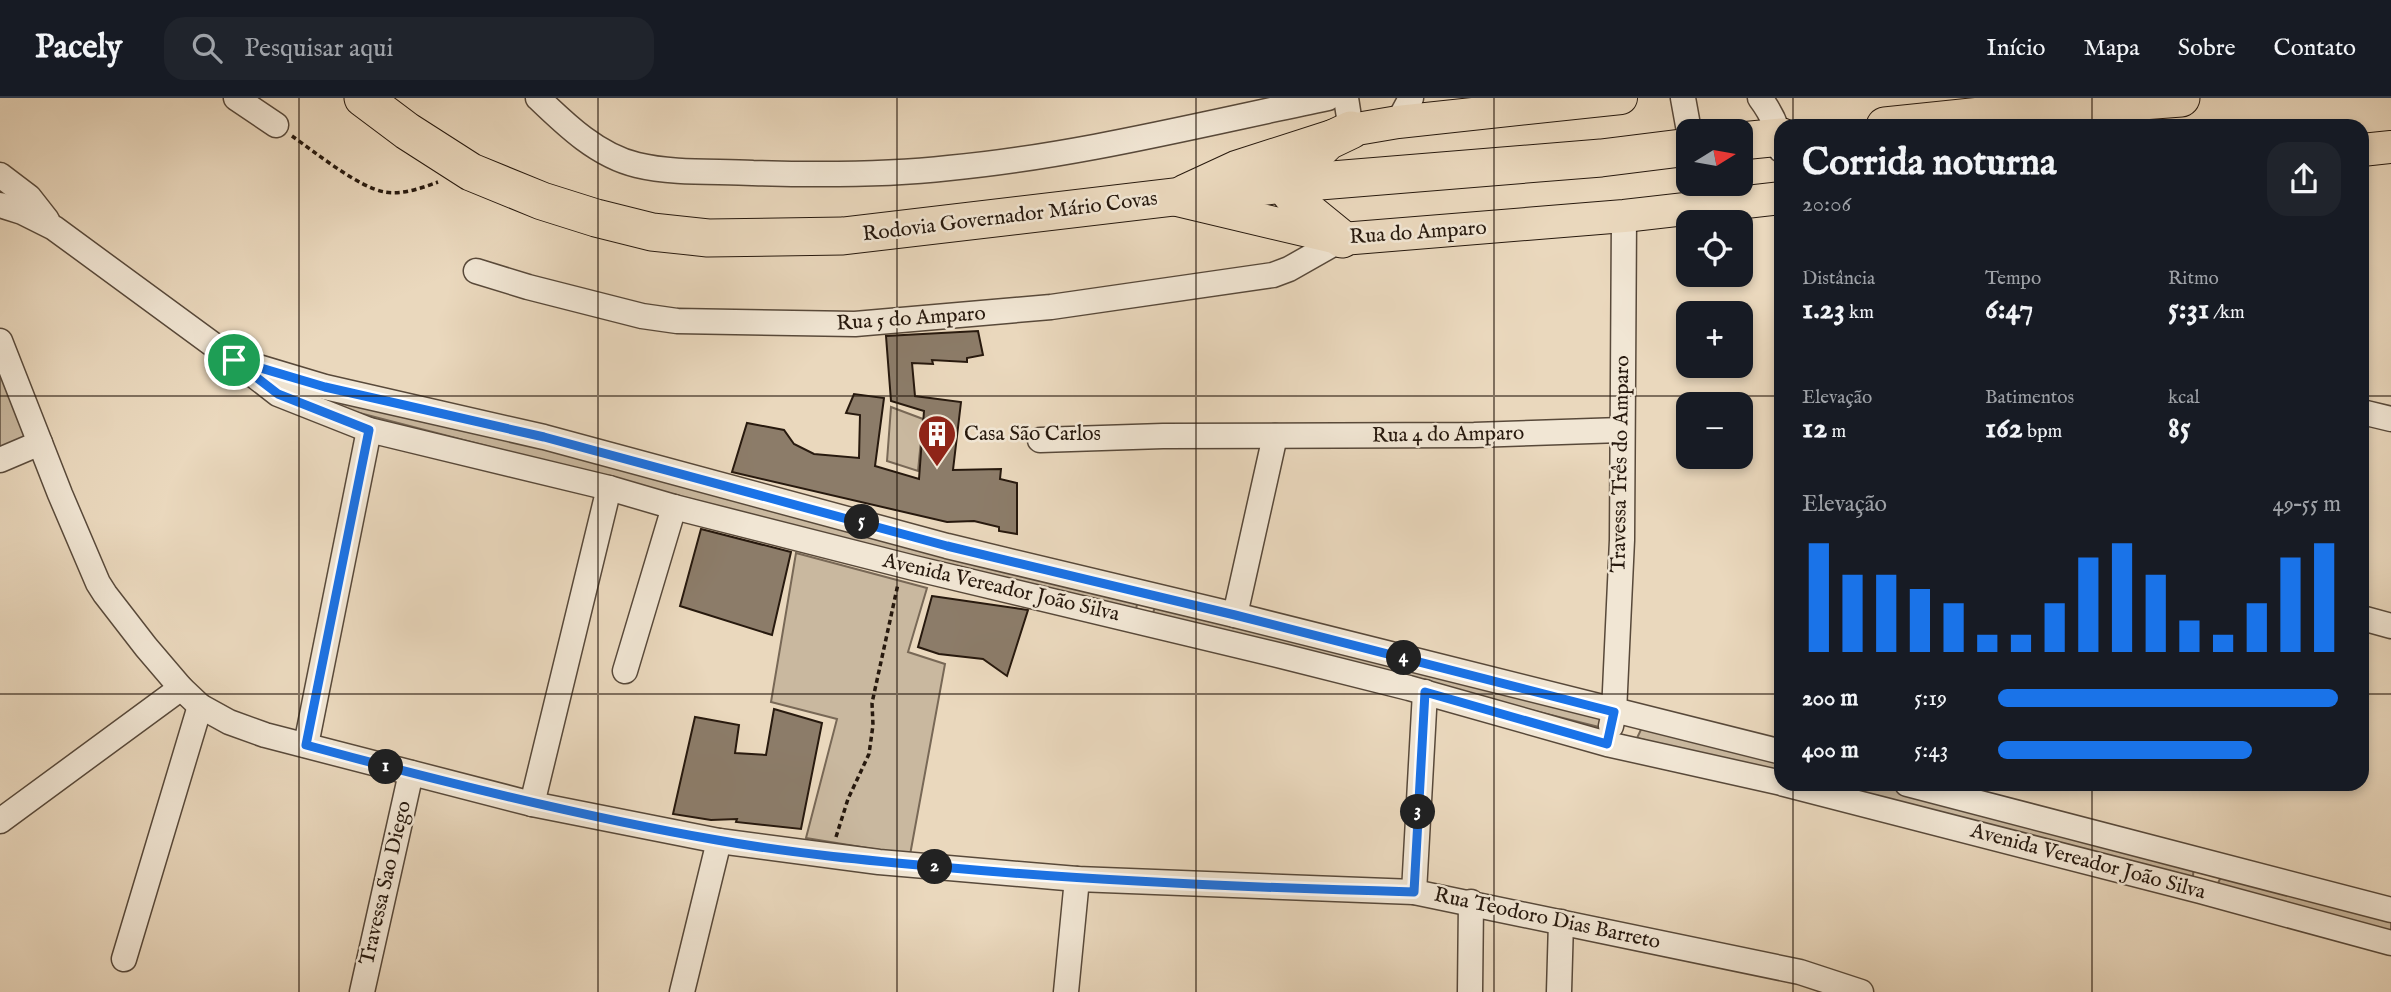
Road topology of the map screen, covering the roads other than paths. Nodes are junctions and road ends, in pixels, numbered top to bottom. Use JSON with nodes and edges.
{"nodes":[{"id":1,"x":236,"y":98,"type":"edge"},
{"id":2,"x":363,"y":98,"type":"edge"},
{"id":3,"x":538,"y":98,"type":"edge"},
{"id":4,"x":1328,"y":98,"type":"edge"},
{"id":5,"x":1620,"y":98,"type":"edge"},
{"id":6,"x":1683,"y":98,"type":"edge"},
{"id":7,"x":1760,"y":98,"type":"edge"},
{"id":8,"x":2181,"y":98,"type":"edge"},
{"id":9,"x":1405,"y":110,"type":"edge"},
{"id":10,"x":1348,"y":114,"type":"edge"},
{"id":11,"x":1687,"y":119,"type":"edge"},
{"id":12,"x":1988,"y":119,"type":"edge"},
{"id":13,"x":1774,"y":122,"type":"edge"},
{"id":14,"x":276,"y":125,"type":"road end"},
{"id":15,"x":1754,"y":142,"type":"edge"},
{"id":16,"x":1774,"y":143,"type":"edge"},
{"id":17,"x":2391,"y":148,"type":"edge"},
{"id":18,"x":1676,"y":149,"type":"edge"},
{"id":19,"x":2369,"y":149,"type":"edge"},
{"id":20,"x":0,"y":175,"type":"edge"},
{"id":21,"x":1283,"y":184,"type":"junction"},
{"id":22,"x":1169,"y":198,"type":"junction"},
{"id":23,"x":1774,"y":199,"type":"edge"},
{"id":24,"x":0,"y":205,"type":"edge"},
{"id":25,"x":1624,"y":216,"type":"junction"},
{"id":26,"x":54,"y":228,"type":"junction"},
{"id":27,"x":1342,"y":240,"type":"junction"},
{"id":28,"x":476,"y":271,"type":"dead end"},
{"id":29,"x":1,"y":346,"type":"edge"},
{"id":30,"x":234,"y":360,"type":"junction"},
{"id":31,"x":2369,"y":414,"type":"edge"},
{"id":32,"x":2391,"y":419,"type":"edge"},
{"id":33,"x":369,"y":430,"type":"junction"},
{"id":34,"x":1621,"y":430,"type":"junction"},
{"id":35,"x":1275,"y":436,"type":"junction"},
{"id":36,"x":1040,"y":440,"type":"dead end"},
{"id":37,"x":40,"y":443,"type":"junction"},
{"id":38,"x":0,"y":460,"type":"edge"},
{"id":39,"x":609,"y":488,"type":"junction"},
{"id":40,"x":674,"y":507,"type":"junction"},
{"id":41,"x":1160,"y":597,"type":"junction"},
{"id":42,"x":1235,"y":615,"type":"junction"},
{"id":43,"x":2369,"y":620,"type":"edge"},
{"id":44,"x":1155,"y":624,"type":"junction"},
{"id":45,"x":2391,"y":626,"type":"edge"},
{"id":46,"x":1415,"y":661,"type":"junction"},
{"id":47,"x":625,"y":671,"type":"dead end"},
{"id":48,"x":181,"y":688,"type":"junction"},
{"id":49,"x":1417,"y":690,"type":"junction"},
{"id":50,"x":200,"y":706,"type":"junction"},
{"id":51,"x":1614,"y":712,"type":"junction"},
{"id":52,"x":1607,"y":744,"type":"junction"},
{"id":53,"x":306,"y":745,"type":"junction"},
{"id":54,"x":1774,"y":750,"type":"edge"},
{"id":55,"x":411,"y":773,"type":"junction"},
{"id":56,"x":1774,"y":782,"type":"edge"},
{"id":57,"x":1810,"y":791,"type":"edge"},
{"id":58,"x":1934,"y":791,"type":"edge"},
{"id":59,"x":532,"y":804,"type":"junction"},
{"id":60,"x":0,"y":821,"type":"edge"},
{"id":61,"x":719,"y":841,"type":"junction"},
{"id":62,"x":2207,"y":863,"type":"junction"},
{"id":63,"x":1077,"y":879,"type":"junction"},
{"id":64,"x":2200,"y":891,"type":"junction"},
{"id":65,"x":1414,"y":892,"type":"junction"},
{"id":66,"x":1471,"y":902,"type":"junction"},
{"id":67,"x":2391,"y":910,"type":"edge"},
{"id":68,"x":1561,"y":922,"type":"junction"},
{"id":69,"x":2391,"y":943,"type":"edge"},
{"id":70,"x":124,"y":959,"type":"dead end"},
{"id":71,"x":680,"y":991,"type":"edge"},
{"id":72,"x":362,"y":992,"type":"edge"},
{"id":73,"x":1066,"y":992,"type":"edge"},
{"id":74,"x":1470,"y":992,"type":"edge"},
{"id":75,"x":1559,"y":992,"type":"edge"},
{"id":76,"x":1861,"y":992,"type":"edge"}],
"edges":[{"from":1,"to":14,"type":"street"},
{"from":2,"to":22,"type":"highway","name":"Rodovia Governador Mário Covas"},
{"from":3,"to":4,"type":"street"},
{"from":5,"to":9,"type":"main road"},
{"from":6,"to":11,"type":"street"},
{"from":7,"to":13,"type":"street"},
{"from":8,"to":12,"type":"highway"},
{"from":9,"to":10,"type":"main road"},
{"from":10,"to":21,"type":"highway"},
{"from":10,"to":22,"type":"main road"},
{"from":15,"to":16,"type":"highway"},
{"from":17,"to":19,"type":"main road"},
{"from":18,"to":21,"type":"highway","name":"Rodovia Governador Mário Covas"},
{"from":20,"to":26,"type":"street","name":"Avenida Vereador João Silva"},
{"from":21,"to":22,"type":"highway","name":"Rodovia Governador Mário Covas"},
{"from":21,"to":27,"type":"highway"},
{"from":22,"to":27,"type":"main road","name":"Rua do Amparo"},
{"from":23,"to":25,"type":"main road","name":"Rua do Amparo"},
{"from":24,"to":26,"type":"street","name":"Avenida Vereador João Silva"},
{"from":25,"to":27,"type":"main road","name":"Rua do Amparo"},
{"from":25,"to":34,"type":"street","name":"Travessa Três do Amparo"},
{"from":26,"to":30,"type":"street","name":"Avenida Vereador João Silva"},
{"from":27,"to":28,"type":"street","name":"Rua 5 do Amparo"},
{"from":29,"to":37,"type":"street","name":"Rua Teodoro Dias Barreto"},
{"from":30,"to":33,"type":"street","name":"Avenida Vereador João Silva"},
{"from":30,"to":41,"type":"street","name":"Avenida Vereador João Silva"},
{"from":31,"to":32,"type":"street"},
{"from":33,"to":39,"type":"street","name":"Avenida Vereador João Silva"},
{"from":33,"to":53,"type":"street"},
{"from":34,"to":35,"type":"street","name":"Rua 4 do Amparo"},
{"from":34,"to":51,"type":"street","name":"Travessa Três do Amparo"},
{"from":35,"to":36,"type":"street","name":"Rua 4 do Amparo"},
{"from":35,"to":42,"type":"street"},
{"from":37,"to":38,"type":"street"},
{"from":37,"to":48,"type":"street","name":"Rua Teodoro Dias Barreto"},
{"from":39,"to":40,"type":"street","name":"Avenida Vereador João Silva"},
{"from":39,"to":59,"type":"street"},
{"from":40,"to":44,"type":"street","name":"Avenida Vereador João Silva"},
{"from":40,"to":47,"type":"street"},
{"from":41,"to":42,"type":"street","name":"Avenida Vereador João Silva"},
{"from":41,"to":44,"type":"street"},
{"from":42,"to":46,"type":"street","name":"Avenida Vereador João Silva"},
{"from":43,"to":45,"type":"street"},
{"from":44,"to":49,"type":"street","name":"Avenida Vereador João Silva"},
{"from":46,"to":49,"type":"street"},
{"from":46,"to":51,"type":"street","name":"Avenida Vereador João Silva"},
{"from":48,"to":50,"type":"street","name":"Rua Teodoro Dias Barreto"},
{"from":48,"to":60,"type":"street"},
{"from":49,"to":52,"type":"street","name":"Avenida Vereador João Silva"},
{"from":49,"to":65,"type":"street"},
{"from":50,"to":53,"type":"street","name":"Rua Teodoro Dias Barreto"},
{"from":50,"to":70,"type":"street"},
{"from":51,"to":52,"type":"street","name":"Travessa Três do Amparo"},
{"from":51,"to":54,"type":"street","name":"Avenida Vereador João Silva"},
{"from":52,"to":56,"type":"street","name":"Avenida Vereador João Silva"},
{"from":53,"to":55,"type":"street","name":"Rua Teodoro Dias Barreto"},
{"from":55,"to":59,"type":"street","name":"Rua Teodoro Dias Barreto"},
{"from":55,"to":72,"type":"street","name":"Travessa Sao Diego"},
{"from":57,"to":64,"type":"street","name":"Avenida Vereador João Silva"},
{"from":58,"to":62,"type":"street","name":"Avenida Vereador João Silva"},
{"from":59,"to":61,"type":"street","name":"Rua Teodoro Dias Barreto"},
{"from":61,"to":63,"type":"street","name":"Rua Teodoro Dias Barreto"},
{"from":61,"to":71,"type":"street"},
{"from":62,"to":64,"type":"street"},
{"from":62,"to":67,"type":"street","name":"Avenida Vereador João Silva"},
{"from":63,"to":65,"type":"street","name":"Rua Teodoro Dias Barreto"},
{"from":63,"to":73,"type":"street"},
{"from":64,"to":69,"type":"street","name":"Avenida Vereador João Silva"},
{"from":65,"to":66,"type":"street","name":"Rua Teodoro Dias Barreto"},
{"from":66,"to":68,"type":"street","name":"Rua Teodoro Dias Barreto"},
{"from":66,"to":74,"type":"street"},
{"from":68,"to":75,"type":"street"},
{"from":68,"to":76,"type":"street","name":"Rua Teodoro Dias Barreto"}]}
